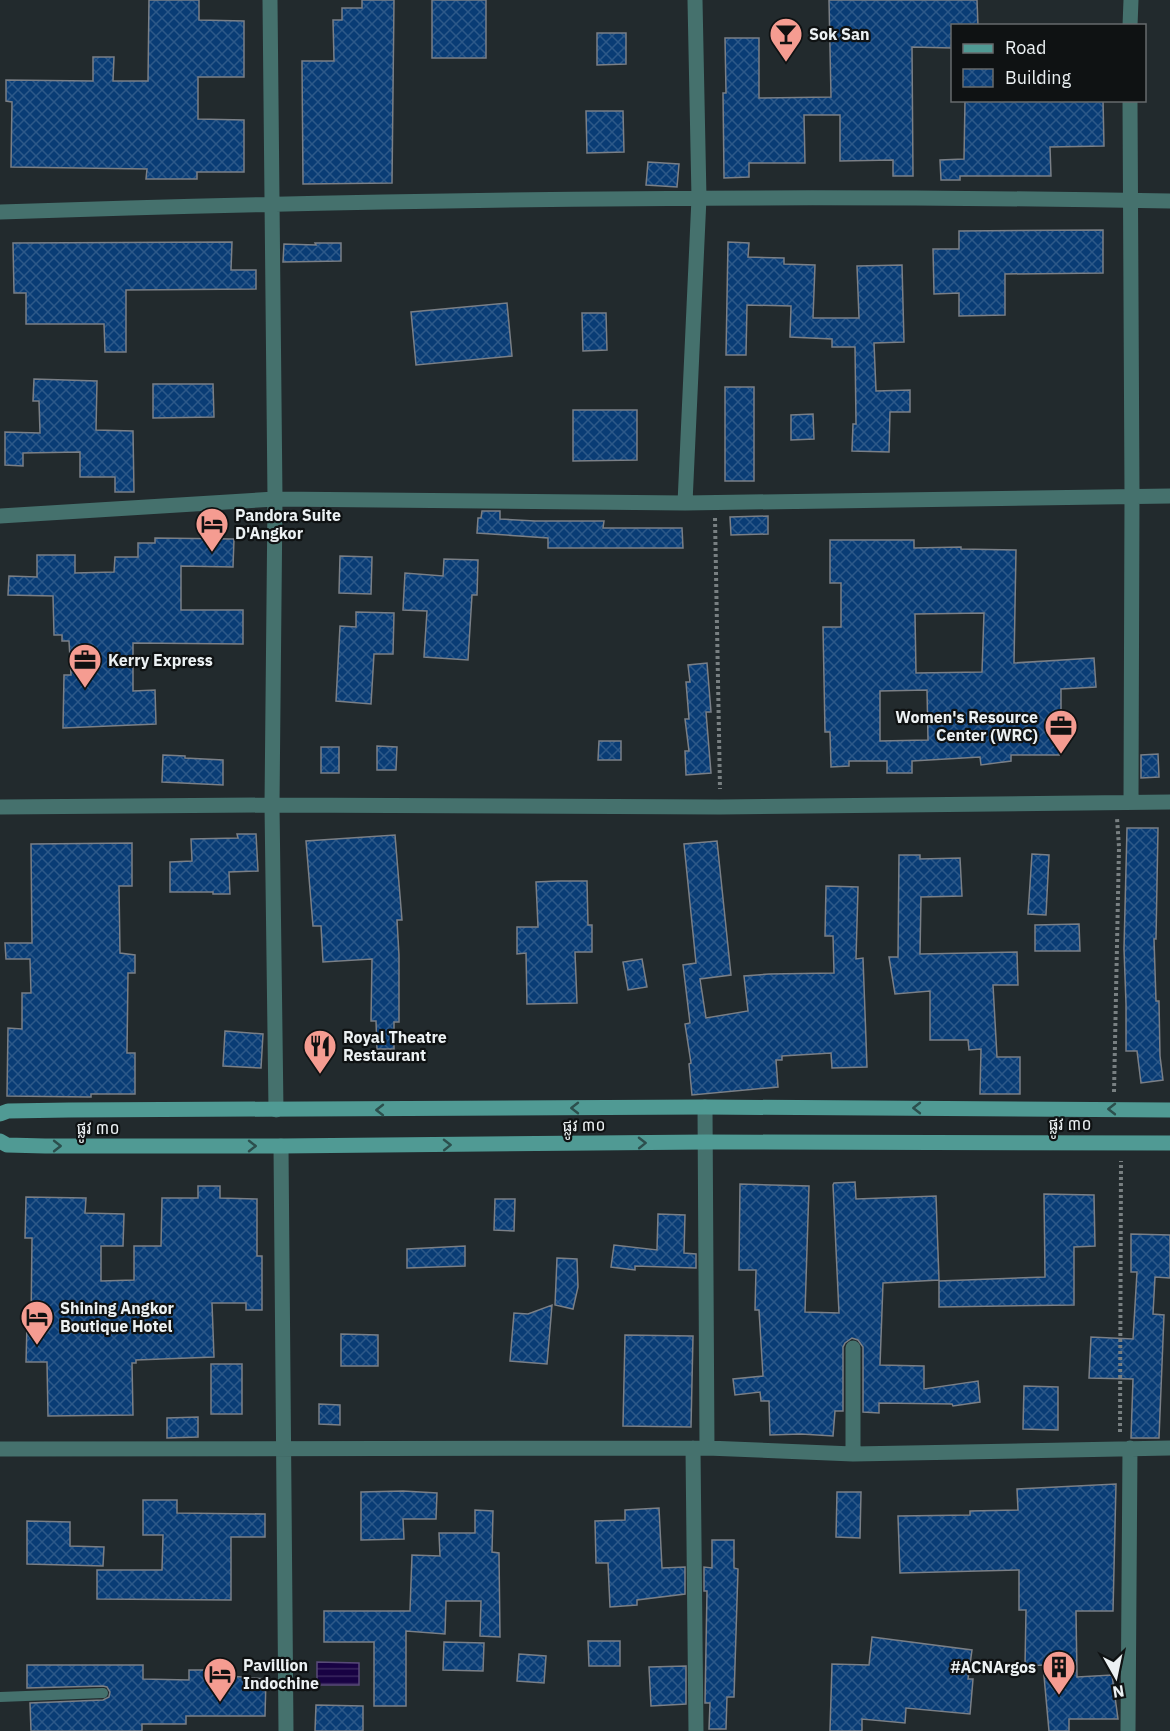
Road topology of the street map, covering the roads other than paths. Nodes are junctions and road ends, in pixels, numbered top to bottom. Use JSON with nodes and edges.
{"nodes":[{"id":1,"x":270,"y":0,"type":"edge"},
{"id":2,"x":694,"y":0,"type":"edge"},
{"id":3,"x":1131,"y":0,"type":"edge"},
{"id":4,"x":1130,"y":24,"type":"edge"},
{"id":5,"x":1130,"y":102,"type":"edge"},
{"id":6,"x":699,"y":198,"type":"junction"},
{"id":7,"x":1129,"y":200,"type":"junction"},
{"id":8,"x":1170,"y":201,"type":"edge"},
{"id":9,"x":272,"y":203,"type":"junction"},
{"id":10,"x":0,"y":212,"type":"edge"},
{"id":11,"x":1132,"y":496,"type":"junction"},
{"id":12,"x":1170,"y":496,"type":"edge"},
{"id":13,"x":275,"y":499,"type":"junction"},
{"id":14,"x":685,"y":503,"type":"junction"},
{"id":15,"x":0,"y":516,"type":"edge"},
{"id":16,"x":1123,"y":802,"type":"junction"},
{"id":17,"x":1170,"y":802,"type":"edge"},
{"id":18,"x":272,"y":805,"type":"junction"},
{"id":19,"x":0,"y":807,"type":"edge"},
{"id":20,"x":705,"y":1107,"type":"junction"},
{"id":21,"x":276,"y":1110,"type":"junction"},
{"id":22,"x":1170,"y":1110,"type":"edge"},
{"id":23,"x":0,"y":1114,"type":"edge"},
{"id":24,"x":0,"y":1141,"type":"edge"},
{"id":25,"x":706,"y":1142,"type":"junction"},
{"id":26,"x":1170,"y":1143,"type":"edge"},
{"id":27,"x":281,"y":1146,"type":"junction"},
{"id":28,"x":853,"y":1348,"type":"dead end"},
{"id":29,"x":284,"y":1447,"type":"junction"},
{"id":30,"x":700,"y":1448,"type":"junction"},
{"id":31,"x":1125,"y":1448,"type":"junction"},
{"id":32,"x":1170,"y":1448,"type":"edge"},
{"id":33,"x":0,"y":1449,"type":"edge"},
{"id":34,"x":853,"y":1454,"type":"junction"},
{"id":35,"x":104,"y":1693,"type":"dead end"},
{"id":36,"x":0,"y":1697,"type":"edge"},
{"id":37,"x":286,"y":1731,"type":"edge"},
{"id":38,"x":696,"y":1731,"type":"edge"},
{"id":39,"x":1128,"y":1731,"type":"edge"}],
"edges":[{"from":1,"to":9,"type":"street"},
{"from":2,"to":6,"type":"street"},
{"from":3,"to":4,"type":"street"},
{"from":5,"to":7,"type":"street"},
{"from":6,"to":7,"type":"street"},
{"from":6,"to":9,"type":"street"},
{"from":6,"to":14,"type":"street"},
{"from":7,"to":8,"type":"street"},
{"from":7,"to":11,"type":"street"},
{"from":9,"to":10,"type":"street"},
{"from":9,"to":13,"type":"street"},
{"from":11,"to":12,"type":"street"},
{"from":11,"to":14,"type":"street"},
{"from":11,"to":16,"type":"street"},
{"from":13,"to":14,"type":"street"},
{"from":13,"to":15,"type":"street"},
{"from":13,"to":18,"type":"street"},
{"from":16,"to":17,"type":"street"},
{"from":16,"to":18,"type":"street"},
{"from":18,"to":19,"type":"street"},
{"from":18,"to":21,"type":"street"},
{"from":20,"to":21,"type":"street","name":"ផ្លូវ ៣០","one_way":true},
{"from":22,"to":20,"type":"street","name":"ផ្លូវ ៣០","one_way":true},
{"from":20,"to":25,"type":"street"},
{"from":21,"to":23,"type":"street","name":"ផ្លូវ ៣០"},
{"from":24,"to":27,"type":"street","name":"ផ្លូវ ៣០","one_way":true},
{"from":25,"to":26,"type":"street","name":"ផ្លូវ ៣០"},
{"from":27,"to":25,"type":"street","name":"ផ្លូវ ៣០","one_way":true},
{"from":25,"to":30,"type":"street"},
{"from":27,"to":29,"type":"street"},
{"from":28,"to":34,"type":"street"},
{"from":29,"to":30,"type":"street"},
{"from":29,"to":33,"type":"street"},
{"from":29,"to":37,"type":"street"},
{"from":30,"to":34,"type":"street"},
{"from":30,"to":38,"type":"street"},
{"from":31,"to":32,"type":"street"},
{"from":31,"to":34,"type":"street"},
{"from":31,"to":39,"type":"street"},
{"from":35,"to":36,"type":"lane"}]}
